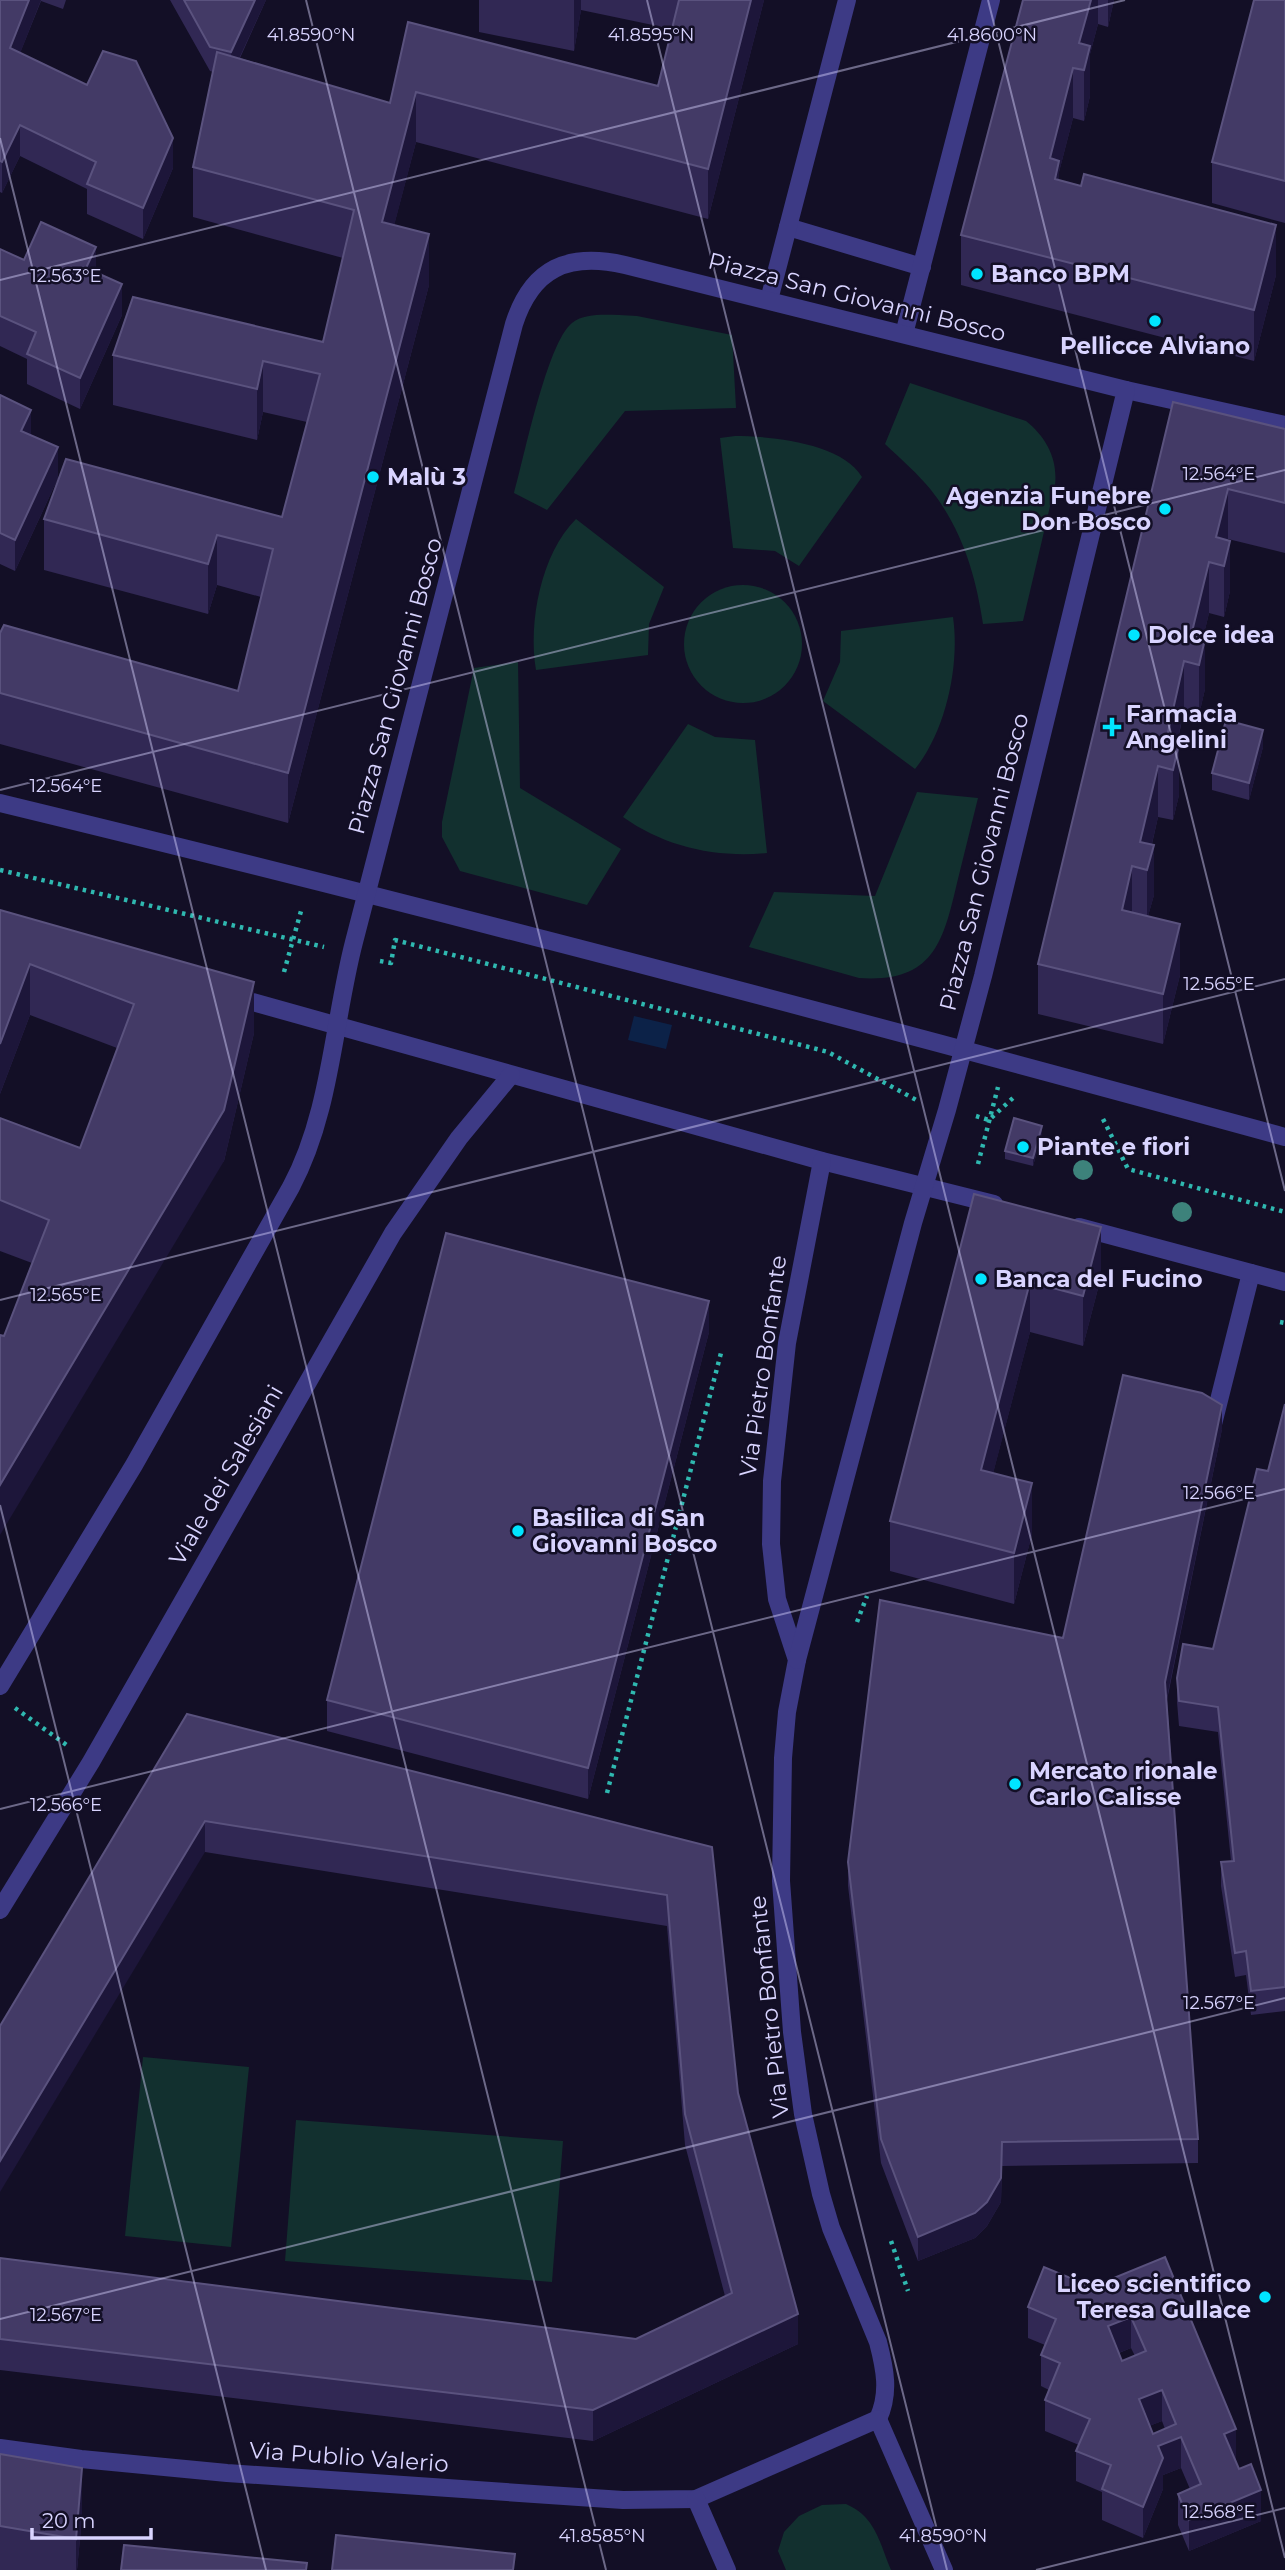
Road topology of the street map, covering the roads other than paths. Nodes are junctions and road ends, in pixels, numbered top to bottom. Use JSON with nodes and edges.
{"nodes":[{"id":1,"x":847,"y":0,"type":"edge"},
{"id":2,"x":990,"y":0,"type":"edge"},
{"id":3,"x":788,"y":227,"type":"junction"},
{"id":4,"x":922,"y":267,"type":"junction"},
{"id":5,"x":769,"y":300,"type":"junction"},
{"id":6,"x":904,"y":334,"type":"junction"},
{"id":7,"x":1126,"y":390,"type":"junction"},
{"id":8,"x":1285,"y":425,"type":"edge"},
{"id":9,"x":0,"y":803,"type":"edge"},
{"id":10,"x":368,"y":892,"type":"junction"},
{"id":11,"x":209,"y":990,"type":"edge"},
{"id":12,"x":337,"y":1026,"type":"junction"},
{"id":13,"x":963,"y":1049,"type":"junction"},
{"id":14,"x":511,"y":1075,"type":"junction"},
{"id":15,"x":1285,"y":1138,"type":"edge"},
{"id":16,"x":821,"y":1161,"type":"junction"},
{"id":17,"x":923,"y":1186,"type":"junction"},
{"id":18,"x":1010,"y":1208,"type":"edge"},
{"id":19,"x":1063,"y":1223,"type":"edge"},
{"id":20,"x":1251,"y":1273,"type":"junction"},
{"id":21,"x":1285,"y":1282,"type":"edge"},
{"id":22,"x":1213,"y":1424,"type":"edge"},
{"id":23,"x":797,"y":1660,"type":"junction"},
{"id":24,"x":0,"y":1686,"type":"edge"},
{"id":25,"x":0,"y":1910,"type":"edge"},
{"id":26,"x":878,"y":2419,"type":"junction"},
{"id":27,"x":0,"y":2448,"type":"edge"},
{"id":28,"x":696,"y":2499,"type":"junction"},
{"id":29,"x":727,"y":2570,"type":"edge"},
{"id":30,"x":944,"y":2570,"type":"edge"}],
"edges":[{"from":1,"to":3,"type":"street"},
{"from":2,"to":4,"type":"street"},
{"from":3,"to":4,"type":"street"},
{"from":3,"to":5,"type":"street"},
{"from":4,"to":6,"type":"street"},
{"from":5,"to":6,"type":"street","name":"Piazza San Giovanni Bosco"},
{"from":5,"to":10,"type":"street","name":"Piazza San Giovanni Bosco"},
{"from":6,"to":7,"type":"street","name":"Piazza San Giovanni Bosco"},
{"from":7,"to":8,"type":"street"},
{"from":7,"to":13,"type":"street","name":"Piazza San Giovanni Bosco"},
{"from":9,"to":10,"type":"street"},
{"from":10,"to":12,"type":"street","name":"Piazza San Giovanni Bosco"},
{"from":10,"to":13,"type":"street","name":"Piazza San Giovanni Bosco"},
{"from":11,"to":12,"type":"street"},
{"from":12,"to":14,"type":"street"},
{"from":12,"to":24,"type":"street"},
{"from":13,"to":15,"type":"street"},
{"from":13,"to":17,"type":"street","name":"Piazza San Giovanni Bosco"},
{"from":14,"to":16,"type":"street"},
{"from":14,"to":25,"type":"street","name":"Viale dei Salesiani"},
{"from":16,"to":17,"type":"street"},
{"from":16,"to":23,"type":"street","name":"Via Pietro Bonfante"},
{"from":17,"to":18,"type":"street"},
{"from":17,"to":23,"type":"street","name":"Via Pietro Bonfante"},
{"from":19,"to":20,"type":"street"},
{"from":20,"to":21,"type":"street"},
{"from":20,"to":22,"type":"street"},
{"from":23,"to":26,"type":"street","name":"Via Pietro Bonfante"},
{"from":26,"to":28,"type":"street"},
{"from":26,"to":30,"type":"street"},
{"from":27,"to":28,"type":"street","name":"Via Publio Valerio"},
{"from":28,"to":29,"type":"street"}]}
